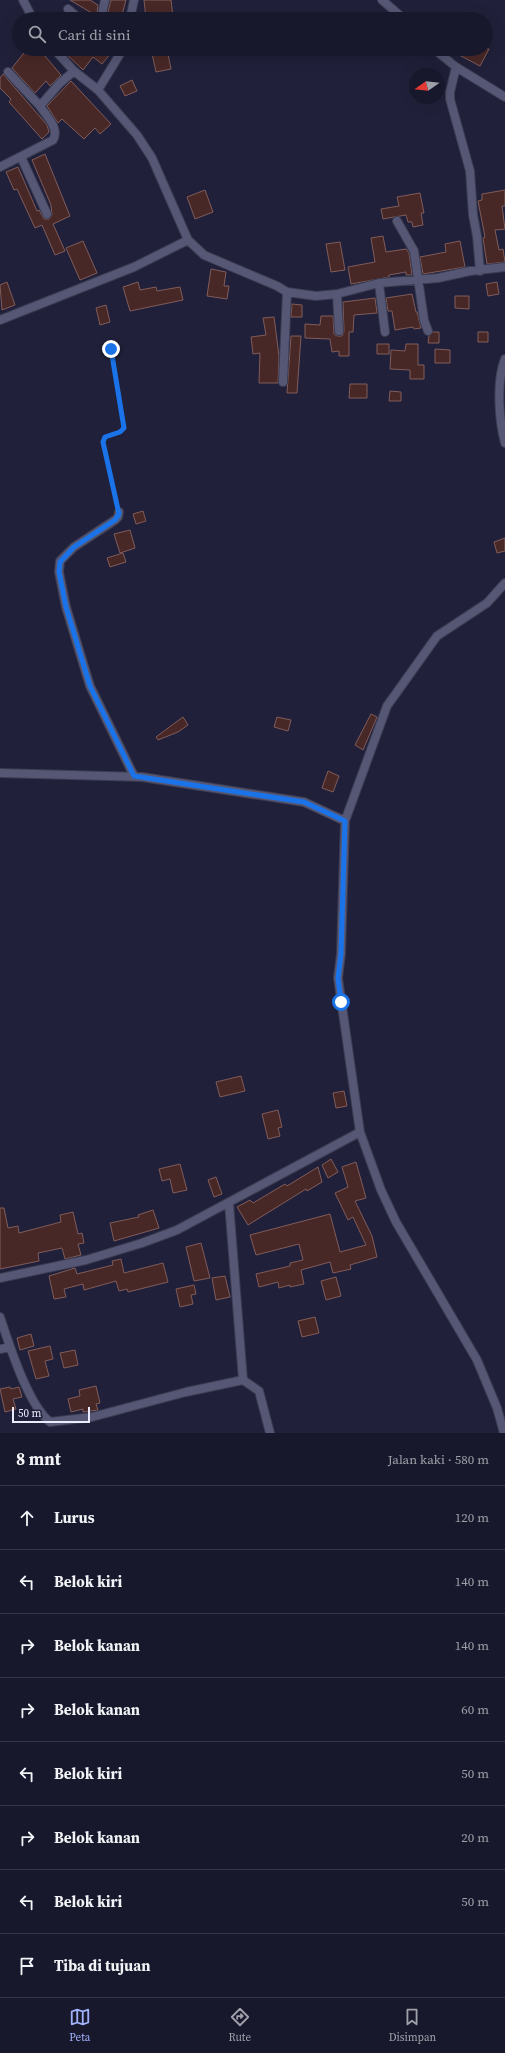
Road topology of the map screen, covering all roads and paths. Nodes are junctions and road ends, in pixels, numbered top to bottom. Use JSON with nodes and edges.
{"nodes":[{"id":1,"x":23,"y":0,"type":"edge"},
{"id":2,"x":105,"y":0,"type":"edge"},
{"id":3,"x":134,"y":0,"type":"edge"},
{"id":4,"x":382,"y":0,"type":"edge"},
{"id":5,"x":68,"y":10,"type":"dead end"},
{"id":6,"x":29,"y":12,"type":"edge"},
{"id":7,"x":71,"y":12,"type":"edge"},
{"id":8,"x":102,"y":12,"type":"edge"},
{"id":9,"x":131,"y":12,"type":"edge"},
{"id":10,"x":396,"y":12,"type":"edge"},
{"id":11,"x":60,"y":56,"type":"edge"},
{"id":12,"x":118,"y":56,"type":"edge"},
{"id":13,"x":443,"y":56,"type":"edge"},
{"id":14,"x":456,"y":67,"type":"junction"},
{"id":15,"x":74,"y":71,"type":"junction"},
{"id":16,"x":8,"y":72,"type":"dead end"},
{"id":17,"x":98,"y":90,"type":"junction"},
{"id":18,"x":505,"y":97,"type":"edge"},
{"id":19,"x":40,"y":106,"type":"junction"},
{"id":20,"x":21,"y":157,"type":"junction"},
{"id":21,"x":0,"y":167,"type":"edge"},
{"id":22,"x":47,"y":214,"type":"dead end"},
{"id":23,"x":397,"y":221,"type":"dead end"},
{"id":24,"x":188,"y":240,"type":"junction"},
{"id":25,"x":505,"y":267,"type":"edge"},
{"id":26,"x":480,"y":271,"type":"junction"},
{"id":27,"x":419,"y":281,"type":"junction"},
{"id":28,"x":380,"y":283,"type":"junction"},
{"id":29,"x":286,"y":292,"type":"junction"},
{"id":30,"x":337,"y":294,"type":"junction"},
{"id":31,"x":0,"y":320,"type":"edge"},
{"id":32,"x":428,"y":331,"type":"dead end"},
{"id":33,"x":339,"y":332,"type":"dead end"},
{"id":34,"x":385,"y":332,"type":"dead end"},
{"id":35,"x":111,"y":349,"type":"dead end"},
{"id":36,"x":505,"y":359,"type":"edge"},
{"id":37,"x":283,"y":382,"type":"dead end"},
{"id":38,"x":505,"y":443,"type":"edge"},
{"id":39,"x":119,"y":512,"type":"joint"},
{"id":40,"x":505,"y":583,"type":"edge"},
{"id":41,"x":0,"y":773,"type":"edge"},
{"id":42,"x":134,"y":776,"type":"junction"},
{"id":43,"x":345,"y":821,"type":"junction"},
{"id":44,"x":360,"y":1132,"type":"junction"},
{"id":45,"x":229,"y":1204,"type":"junction"},
{"id":46,"x":0,"y":1278,"type":"edge"},
{"id":47,"x":0,"y":1317,"type":"edge"},
{"id":48,"x":10,"y":1347,"type":"junction"},
{"id":49,"x":0,"y":1349,"type":"edge"},
{"id":50,"x":243,"y":1380,"type":"junction"},
{"id":51,"x":270,"y":1433,"type":"edge"},
{"id":52,"x":504,"y":1433,"type":"edge"}],
"edges":[{"from":1,"to":6,"type":"street"},
{"from":2,"to":8,"type":"street"},
{"from":3,"to":9,"type":"street"},
{"from":4,"to":10,"type":"street"},
{"from":5,"to":7,"type":"street"},
{"from":11,"to":15,"type":"street"},
{"from":12,"to":17,"type":"street"},
{"from":13,"to":14,"type":"street"},
{"from":14,"to":18,"type":"street"},
{"from":14,"to":26,"type":"street"},
{"from":15,"to":17,"type":"street"},
{"from":15,"to":19,"type":"street"},
{"from":16,"to":19,"type":"street"},
{"from":17,"to":24,"type":"street"},
{"from":19,"to":20,"type":"street"},
{"from":20,"to":21,"type":"street"},
{"from":20,"to":22,"type":"street"},
{"from":23,"to":27,"type":"street"},
{"from":24,"to":29,"type":"street"},
{"from":24,"to":31,"type":"street"},
{"from":25,"to":26,"type":"street"},
{"from":26,"to":27,"type":"street"},
{"from":27,"to":28,"type":"street"},
{"from":27,"to":32,"type":"street"},
{"from":28,"to":30,"type":"street"},
{"from":28,"to":34,"type":"street"},
{"from":29,"to":30,"type":"street"},
{"from":29,"to":37,"type":"street"},
{"from":30,"to":33,"type":"street"},
{"from":35,"to":39,"type":"path"},
{"from":36,"to":38,"type":"street"},
{"from":39,"to":42,"type":"street"},
{"from":40,"to":43,"type":"street"},
{"from":41,"to":42,"type":"street"},
{"from":42,"to":43,"type":"street"},
{"from":43,"to":44,"type":"street"},
{"from":44,"to":45,"type":"street"},
{"from":44,"to":52,"type":"street"},
{"from":45,"to":46,"type":"street"},
{"from":45,"to":50,"type":"street"},
{"from":47,"to":48,"type":"street"},
{"from":48,"to":49,"type":"street"},
{"from":48,"to":50,"type":"street"},
{"from":50,"to":51,"type":"street"}]}
